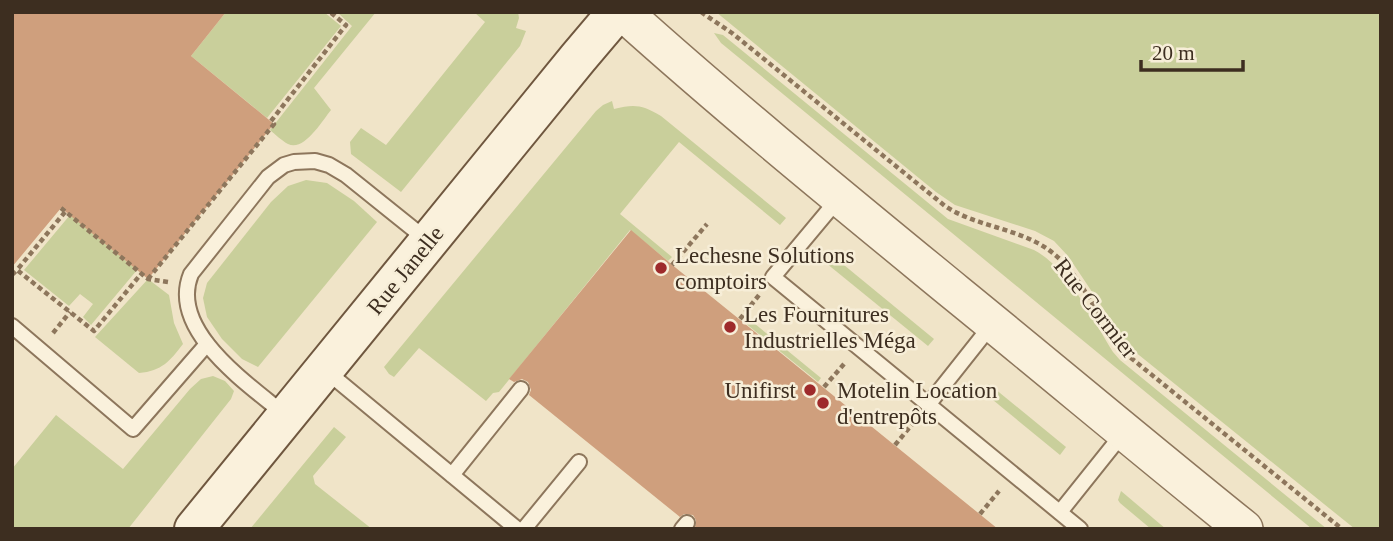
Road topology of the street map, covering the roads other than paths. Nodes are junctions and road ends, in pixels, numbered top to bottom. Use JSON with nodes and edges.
{"nodes":[{"id":1,"x":617,"y":12,"type":"edge"},
{"id":2,"x":623,"y":12,"type":"edge"},
{"id":3,"x":840,"y":197,"type":"junction"},
{"id":4,"x":428,"y":241,"type":"junction"},
{"id":5,"x":993,"y":323,"type":"junction"},
{"id":6,"x":12,"y":326,"type":"edge"},
{"id":7,"x":207,"y":344,"type":"junction"},
{"id":8,"x":324,"y":370,"type":"junction"},
{"id":9,"x":522,"y":389,"type":"dead end"},
{"id":10,"x":928,"y":405,"type":"junction"},
{"id":11,"x":286,"y":416,"type":"junction"},
{"id":12,"x":1124,"y":432,"type":"junction"},
{"id":13,"x":579,"y":462,"type":"dead end"},
{"id":14,"x":452,"y":475,"type":"junction"},
{"id":15,"x":1060,"y":512,"type":"junction"},
{"id":16,"x":194,"y":529,"type":"edge"},
{"id":17,"x":517,"y":529,"type":"edge"},
{"id":18,"x":524,"y":529,"type":"edge"},
{"id":19,"x":1080,"y":529,"type":"edge"},
{"id":20,"x":1244,"y":529,"type":"edge"}],
"edges":[{"from":1,"to":4,"type":"main road","name":"Rue Janelle"},
{"from":2,"to":3,"type":"street"},
{"from":3,"to":5,"type":"street"},
{"from":3,"to":10,"type":"lane"},
{"from":4,"to":7,"type":"lane"},
{"from":4,"to":8,"type":"main road","name":"Rue Janelle"},
{"from":5,"to":10,"type":"lane"},
{"from":5,"to":12,"type":"street"},
{"from":6,"to":7,"type":"lane"},
{"from":7,"to":11,"type":"lane"},
{"from":8,"to":11,"type":"main road","name":"Rue Janelle"},
{"from":8,"to":14,"type":"lane"},
{"from":9,"to":14,"type":"lane"},
{"from":10,"to":15,"type":"lane"},
{"from":11,"to":16,"type":"main road","name":"Rue Janelle"},
{"from":12,"to":15,"type":"lane"},
{"from":12,"to":20,"type":"street"},
{"from":13,"to":18,"type":"lane"},
{"from":14,"to":17,"type":"lane"},
{"from":15,"to":19,"type":"lane"}]}
